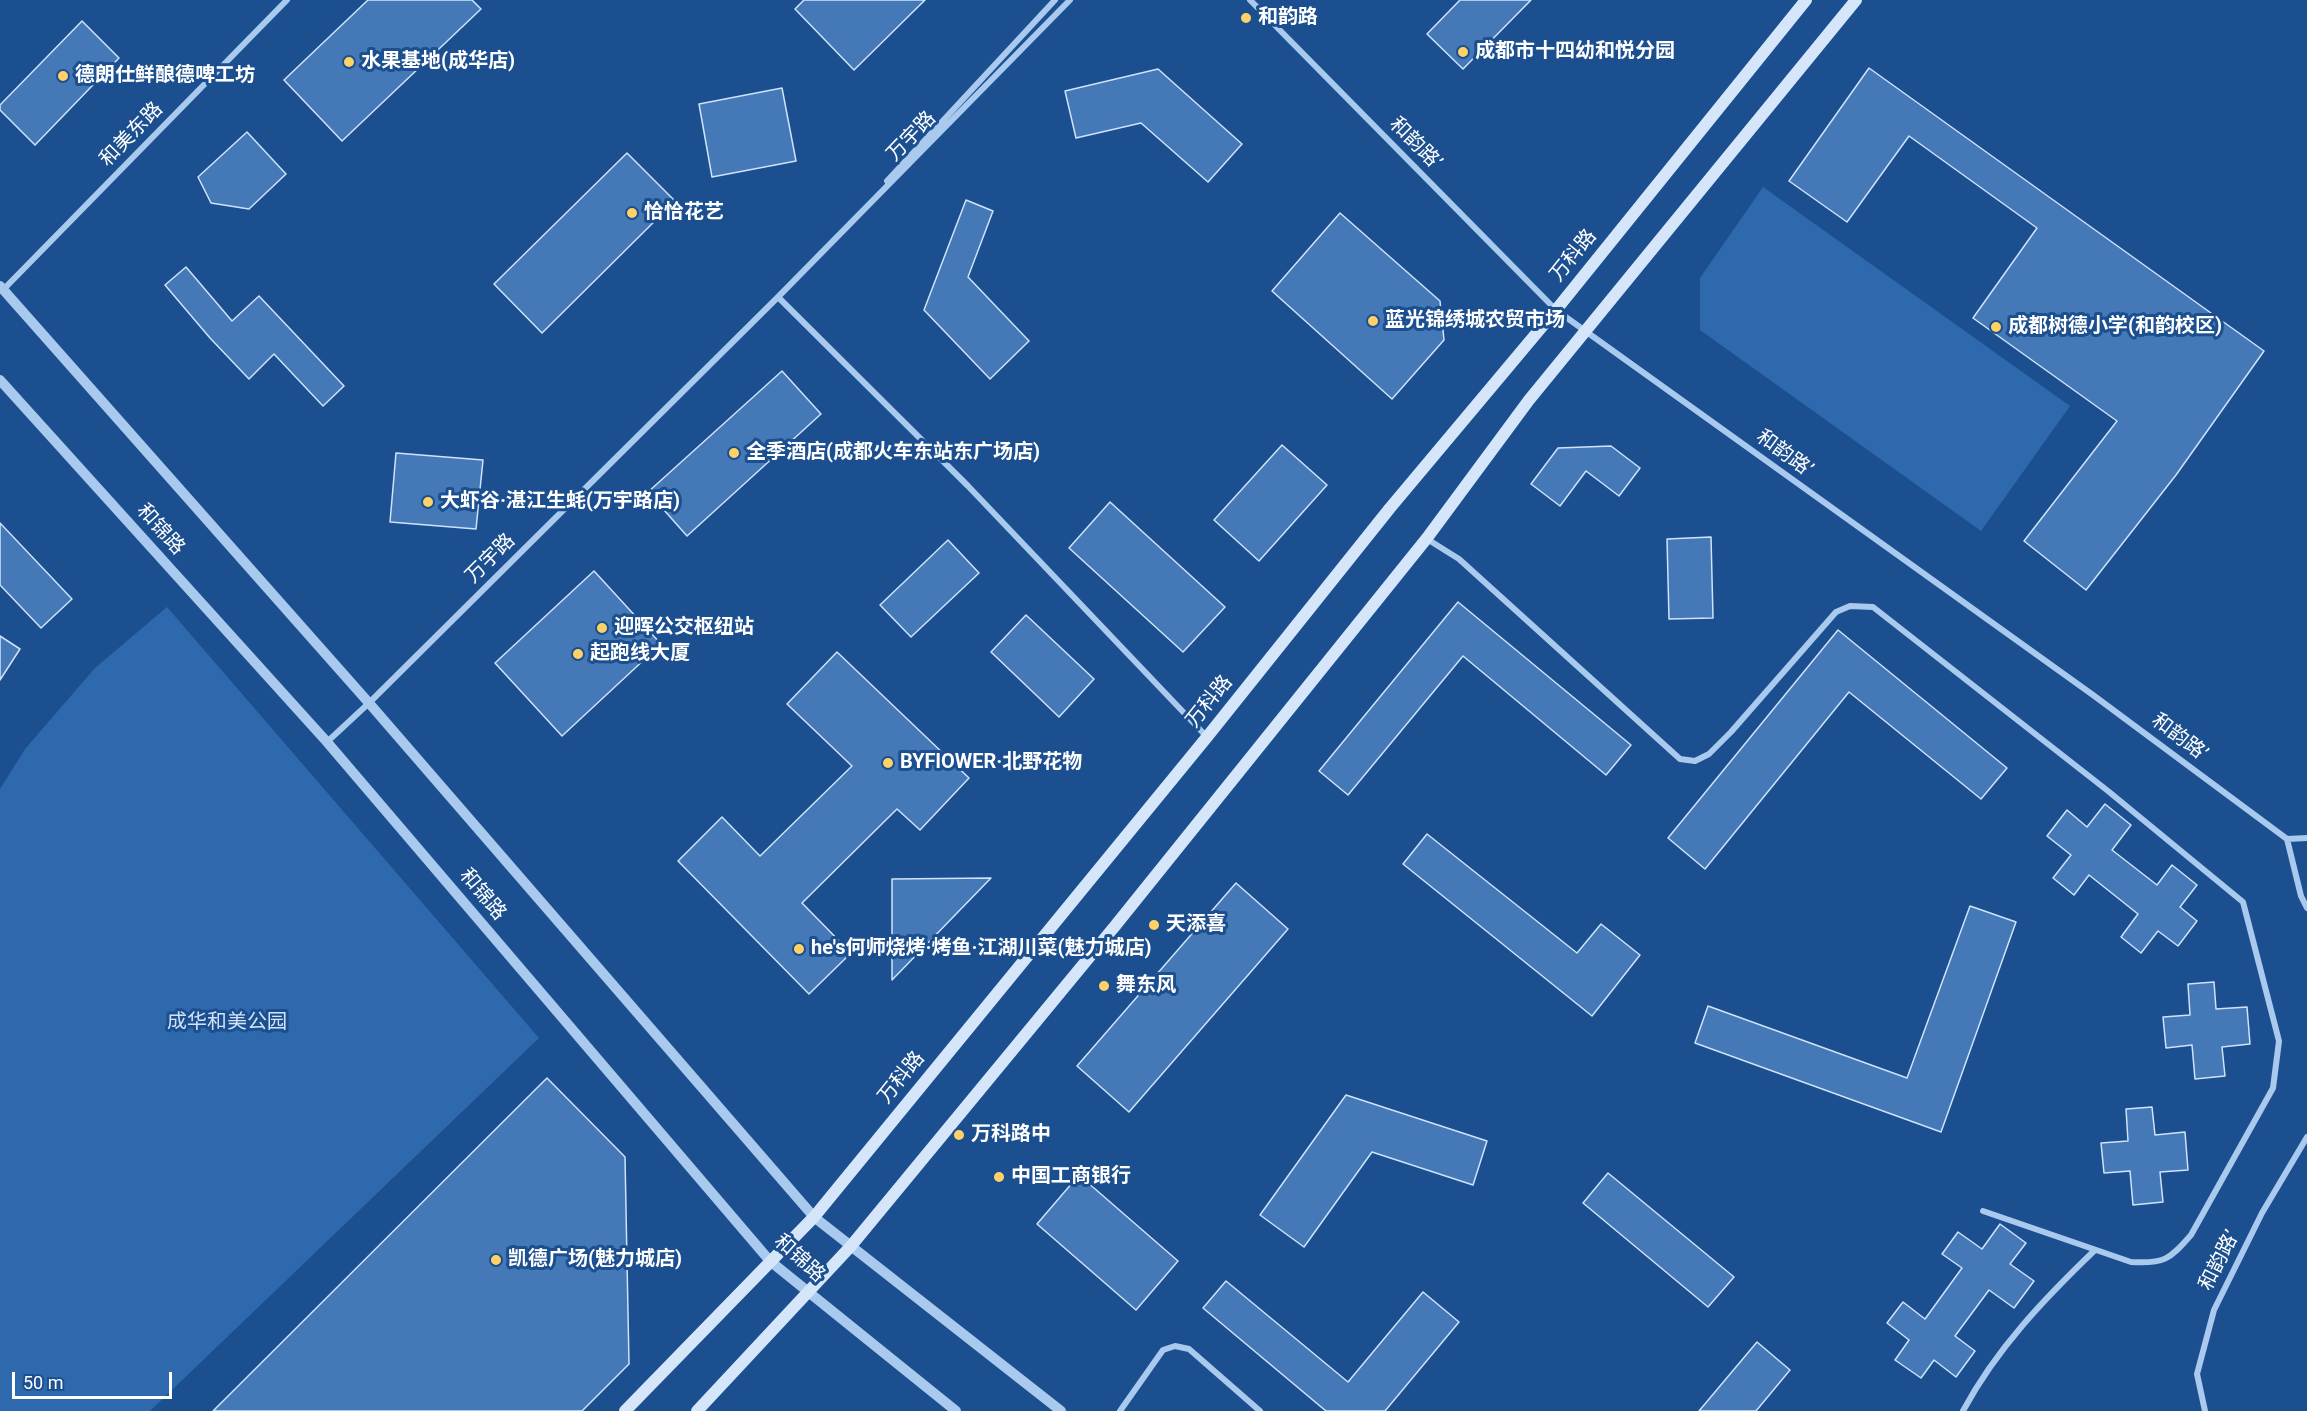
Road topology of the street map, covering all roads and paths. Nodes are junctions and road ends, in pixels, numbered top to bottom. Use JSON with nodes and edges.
{"nodes":[{"id":1,"x":287,"y":0,"type":"edge"},
{"id":2,"x":1055,"y":0,"type":"edge"},
{"id":3,"x":1070,"y":0,"type":"edge"},
{"id":4,"x":1250,"y":0,"type":"edge"},
{"id":5,"x":1806,"y":0,"type":"edge"},
{"id":6,"x":1856,"y":0,"type":"edge"},
{"id":7,"x":1,"y":290,"type":"edge"},
{"id":8,"x":778,"y":297,"type":"junction"},
{"id":9,"x":1556,"y":310,"type":"junction"},
{"id":10,"x":1586,"y":331,"type":"junction"},
{"id":11,"x":0,"y":380,"type":"edge"},
{"id":12,"x":1427,"y":538,"type":"junction"},
{"id":13,"x":369,"y":703,"type":"junction"},
{"id":14,"x":1207,"y":737,"type":"junction"},
{"id":15,"x":327,"y":742,"type":"junction"},
{"id":16,"x":2307,"y":838,"type":"edge"},
{"id":17,"x":2287,"y":839,"type":"junction"},
{"id":18,"x":2307,"y":908,"type":"edge"},
{"id":19,"x":2307,"y":1137,"type":"edge"},
{"id":20,"x":1983,"y":1211,"type":"dead end"},
{"id":21,"x":814,"y":1217,"type":"junction"},
{"id":22,"x":851,"y":1246,"type":"junction"},
{"id":23,"x":2096,"y":1250,"type":"junction"},
{"id":24,"x":770,"y":1261,"type":"junction"},
{"id":25,"x":808,"y":1291,"type":"junction"},
{"id":26,"x":625,"y":1411,"type":"edge"},
{"id":27,"x":697,"y":1411,"type":"edge"},
{"id":28,"x":956,"y":1411,"type":"edge"},
{"id":29,"x":1061,"y":1411,"type":"edge"},
{"id":30,"x":1120,"y":1411,"type":"edge"},
{"id":31,"x":1260,"y":1411,"type":"edge"},
{"id":32,"x":1962,"y":1411,"type":"edge"},
{"id":33,"x":2205,"y":1411,"type":"edge"}],
"edges":[{"from":1,"to":7,"type":"street","name":"和美东路"},
{"from":2,"to":8,"type":"street","name":"万宇路"},
{"from":3,"to":8,"type":"street","name":"万宇路"},
{"from":4,"to":9,"type":"street","name":"和韵路’"},
{"from":5,"to":9,"type":"main road","name":"万科路"},
{"from":6,"to":10,"type":"main road"},
{"from":7,"to":13,"type":"street"},
{"from":8,"to":13,"type":"street","name":"万宇路"},
{"from":8,"to":14,"type":"street"},
{"from":9,"to":10,"type":"street","name":"和韵路’"},
{"from":9,"to":14,"type":"main road","name":"万科路"},
{"from":10,"to":12,"type":"main road"},
{"from":10,"to":17,"type":"street","name":"和韵路’"},
{"from":11,"to":15,"type":"street","name":"和锦路"},
{"from":12,"to":22,"type":"main road"},
{"from":12,"to":23,"type":"street"},
{"from":13,"to":15,"type":"street","name":"万宇路"},
{"from":13,"to":21,"type":"street"},
{"from":14,"to":21,"type":"main road","name":"万科路"},
{"from":15,"to":24,"type":"street","name":"和锦路"},
{"from":16,"to":17,"type":"street"},
{"from":17,"to":18,"type":"street"},
{"from":19,"to":33,"type":"street","name":"和韵路’"},
{"from":20,"to":23,"type":"street"},
{"from":21,"to":22,"type":"street"},
{"from":21,"to":24,"type":"main road","name":"万科路"},
{"from":22,"to":25,"type":"main road"},
{"from":22,"to":29,"type":"street"},
{"from":23,"to":32,"type":"street"},
{"from":24,"to":25,"type":"street","name":"和锦路"},
{"from":24,"to":26,"type":"main road","name":"万科路"},
{"from":25,"to":27,"type":"main road"},
{"from":25,"to":28,"type":"street","name":"和锦路"},
{"from":30,"to":31,"type":"street"}]}
